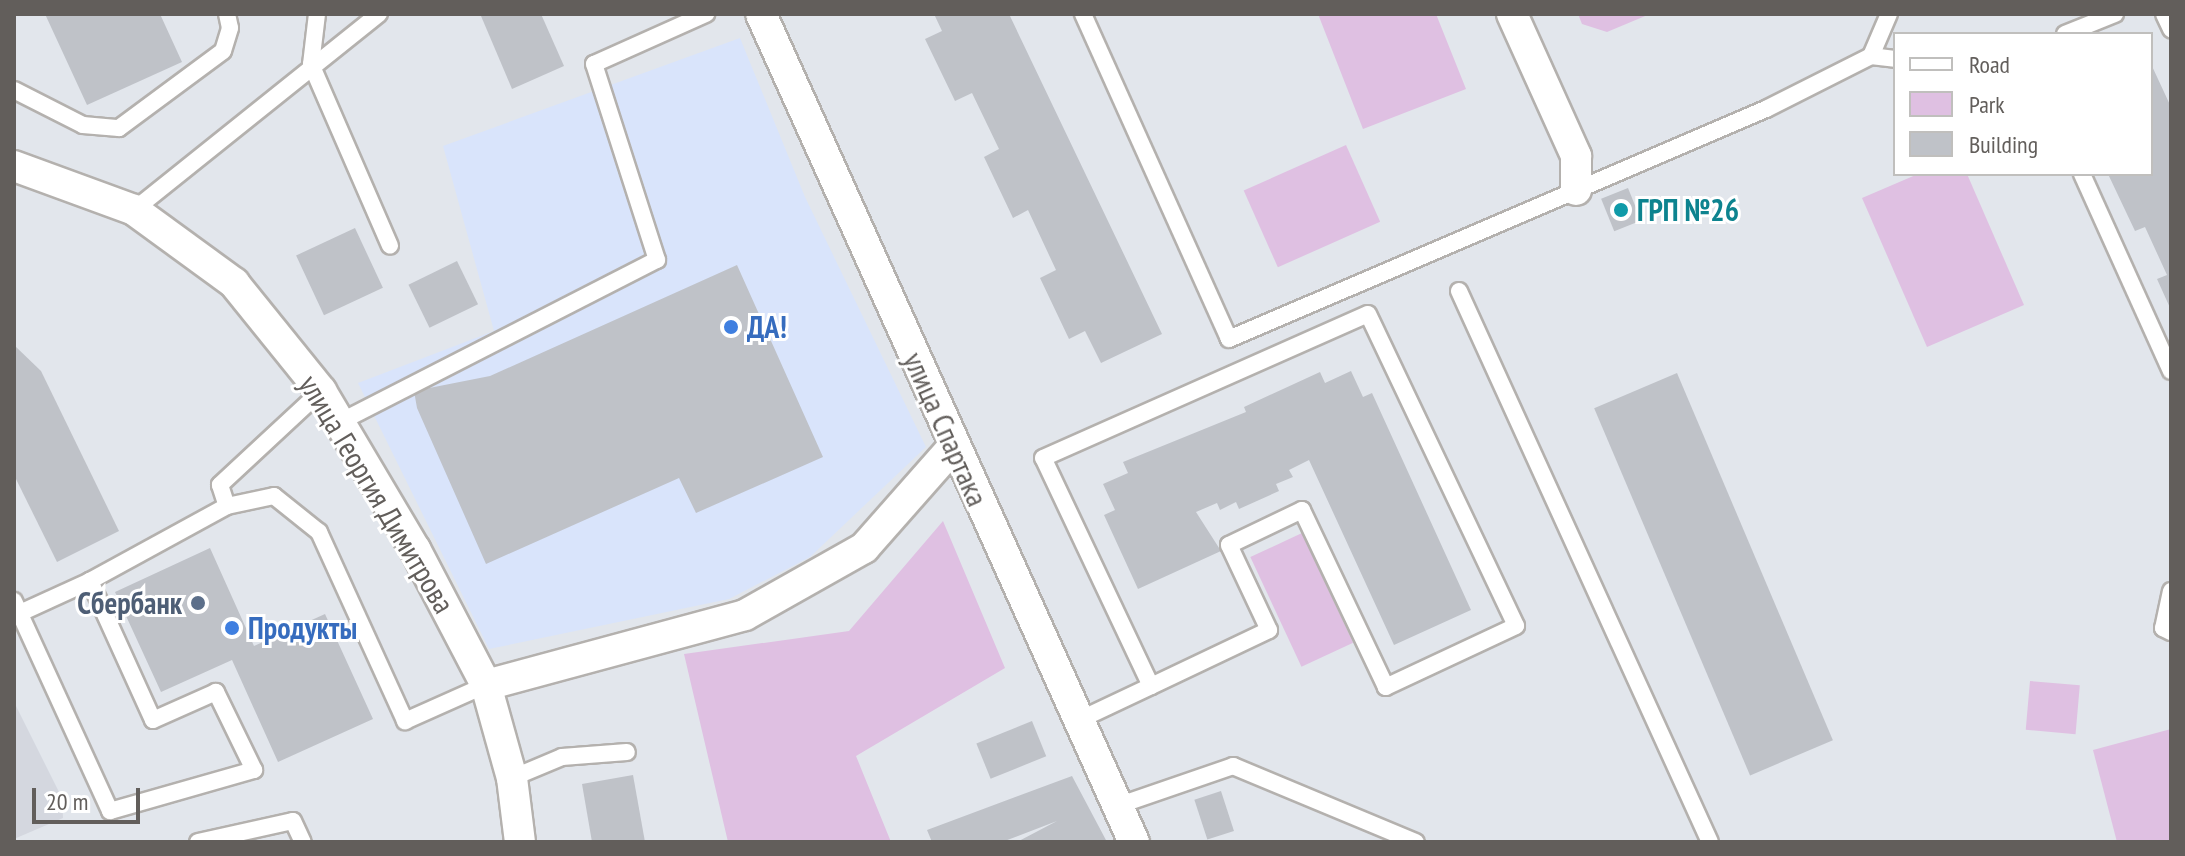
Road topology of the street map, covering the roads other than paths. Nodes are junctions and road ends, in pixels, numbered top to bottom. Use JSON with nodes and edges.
{"nodes":[{"id":1,"x":227,"y":14,"type":"edge"},
{"id":2,"x":317,"y":14,"type":"edge"},
{"id":3,"x":379,"y":14,"type":"edge"},
{"id":4,"x":706,"y":14,"type":"edge"},
{"id":5,"x":761,"y":14,"type":"edge"},
{"id":6,"x":1083,"y":14,"type":"edge"},
{"id":7,"x":1512,"y":14,"type":"edge"},
{"id":8,"x":1889,"y":14,"type":"edge"},
{"id":9,"x":2115,"y":14,"type":"edge"},
{"id":10,"x":2164,"y":14,"type":"edge"},
{"id":11,"x":2171,"y":29,"type":"edge"},
{"id":12,"x":2070,"y":32,"type":"edge"},
{"id":13,"x":1871,"y":56,"type":"junction"},
{"id":14,"x":1893,"y":59,"type":"edge"},
{"id":15,"x":311,"y":64,"type":"junction"},
{"id":16,"x":14,"y":90,"type":"edge"},
{"id":17,"x":14,"y":166,"type":"edge"},
{"id":18,"x":2083,"y":176,"type":"edge"},
{"id":19,"x":1576,"y":190,"type":"junction"},
{"id":20,"x":134,"y":210,"type":"junction"},
{"id":21,"x":390,"y":246,"type":"dead end"},
{"id":22,"x":1459,"y":291,"type":"dead end"},
{"id":23,"x":2171,"y":371,"type":"edge"},
{"id":24,"x":321,"y":391,"type":"junction"},
{"id":25,"x":340,"y":422,"type":"junction"},
{"id":26,"x":953,"y":447,"type":"junction"},
{"id":27,"x":227,"y":506,"type":"junction"},
{"id":28,"x":90,"y":581,"type":"junction"},
{"id":29,"x":2171,"y":591,"type":"edge"},
{"id":30,"x":17,"y":607,"type":"edge"},
{"id":31,"x":2171,"y":632,"type":"edge"},
{"id":32,"x":486,"y":685,"type":"junction"},
{"id":33,"x":1151,"y":686,"type":"junction"},
{"id":34,"x":1077,"y":721,"type":"junction"},
{"id":35,"x":627,"y":752,"type":"dead end"},
{"id":36,"x":512,"y":778,"type":"junction"},
{"id":37,"x":1117,"y":806,"type":"junction"},
{"id":38,"x":198,"y":842,"type":"edge"},
{"id":39,"x":303,"y":842,"type":"edge"},
{"id":40,"x":519,"y":842,"type":"edge"},
{"id":41,"x":1134,"y":842,"type":"edge"},
{"id":42,"x":1416,"y":842,"type":"edge"},
{"id":43,"x":1710,"y":842,"type":"edge"}],
"edges":[{"from":1,"to":16,"type":"lane"},
{"from":2,"to":15,"type":"lane"},
{"from":3,"to":15,"type":"lane"},
{"from":4,"to":25,"type":"lane"},
{"from":5,"to":26,"type":"street","name":"улица Спартака"},
{"from":6,"to":19,"type":"lane"},
{"from":7,"to":19,"type":"street"},
{"from":8,"to":13,"type":"lane"},
{"from":9,"to":12,"type":"lane"},
{"from":10,"to":11,"type":"lane"},
{"from":13,"to":14,"type":"lane"},
{"from":13,"to":19,"type":"lane"},
{"from":15,"to":20,"type":"lane"},
{"from":15,"to":21,"type":"lane"},
{"from":17,"to":20,"type":"street","name":"улица Георгия Димитрова"},
{"from":18,"to":23,"type":"lane"},
{"from":20,"to":24,"type":"street","name":"улица Георгия Димитрова"},
{"from":22,"to":43,"type":"lane"},
{"from":24,"to":25,"type":"street","name":"улица Георгия Димитрова"},
{"from":24,"to":27,"type":"lane"},
{"from":25,"to":32,"type":"street","name":"улица Георгия Димитрова"},
{"from":26,"to":32,"type":"street"},
{"from":26,"to":34,"type":"street","name":"улица Спартака"},
{"from":27,"to":28,"type":"lane"},
{"from":27,"to":32,"type":"lane"},
{"from":28,"to":30,"type":"lane"},
{"from":28,"to":30,"type":"lane"},
{"from":29,"to":31,"type":"lane"},
{"from":32,"to":36,"type":"street","name":"улица Георгия Димитрова"},
{"from":33,"to":33,"type":"lane"},
{"from":33,"to":34,"type":"lane"},
{"from":34,"to":37,"type":"street","name":"улица Спартака"},
{"from":35,"to":36,"type":"lane"},
{"from":36,"to":40,"type":"street","name":"улица Георгия Димитрова"},
{"from":37,"to":41,"type":"street","name":"улица Спартака"},
{"from":37,"to":42,"type":"lane"},
{"from":38,"to":39,"type":"lane"}]}
